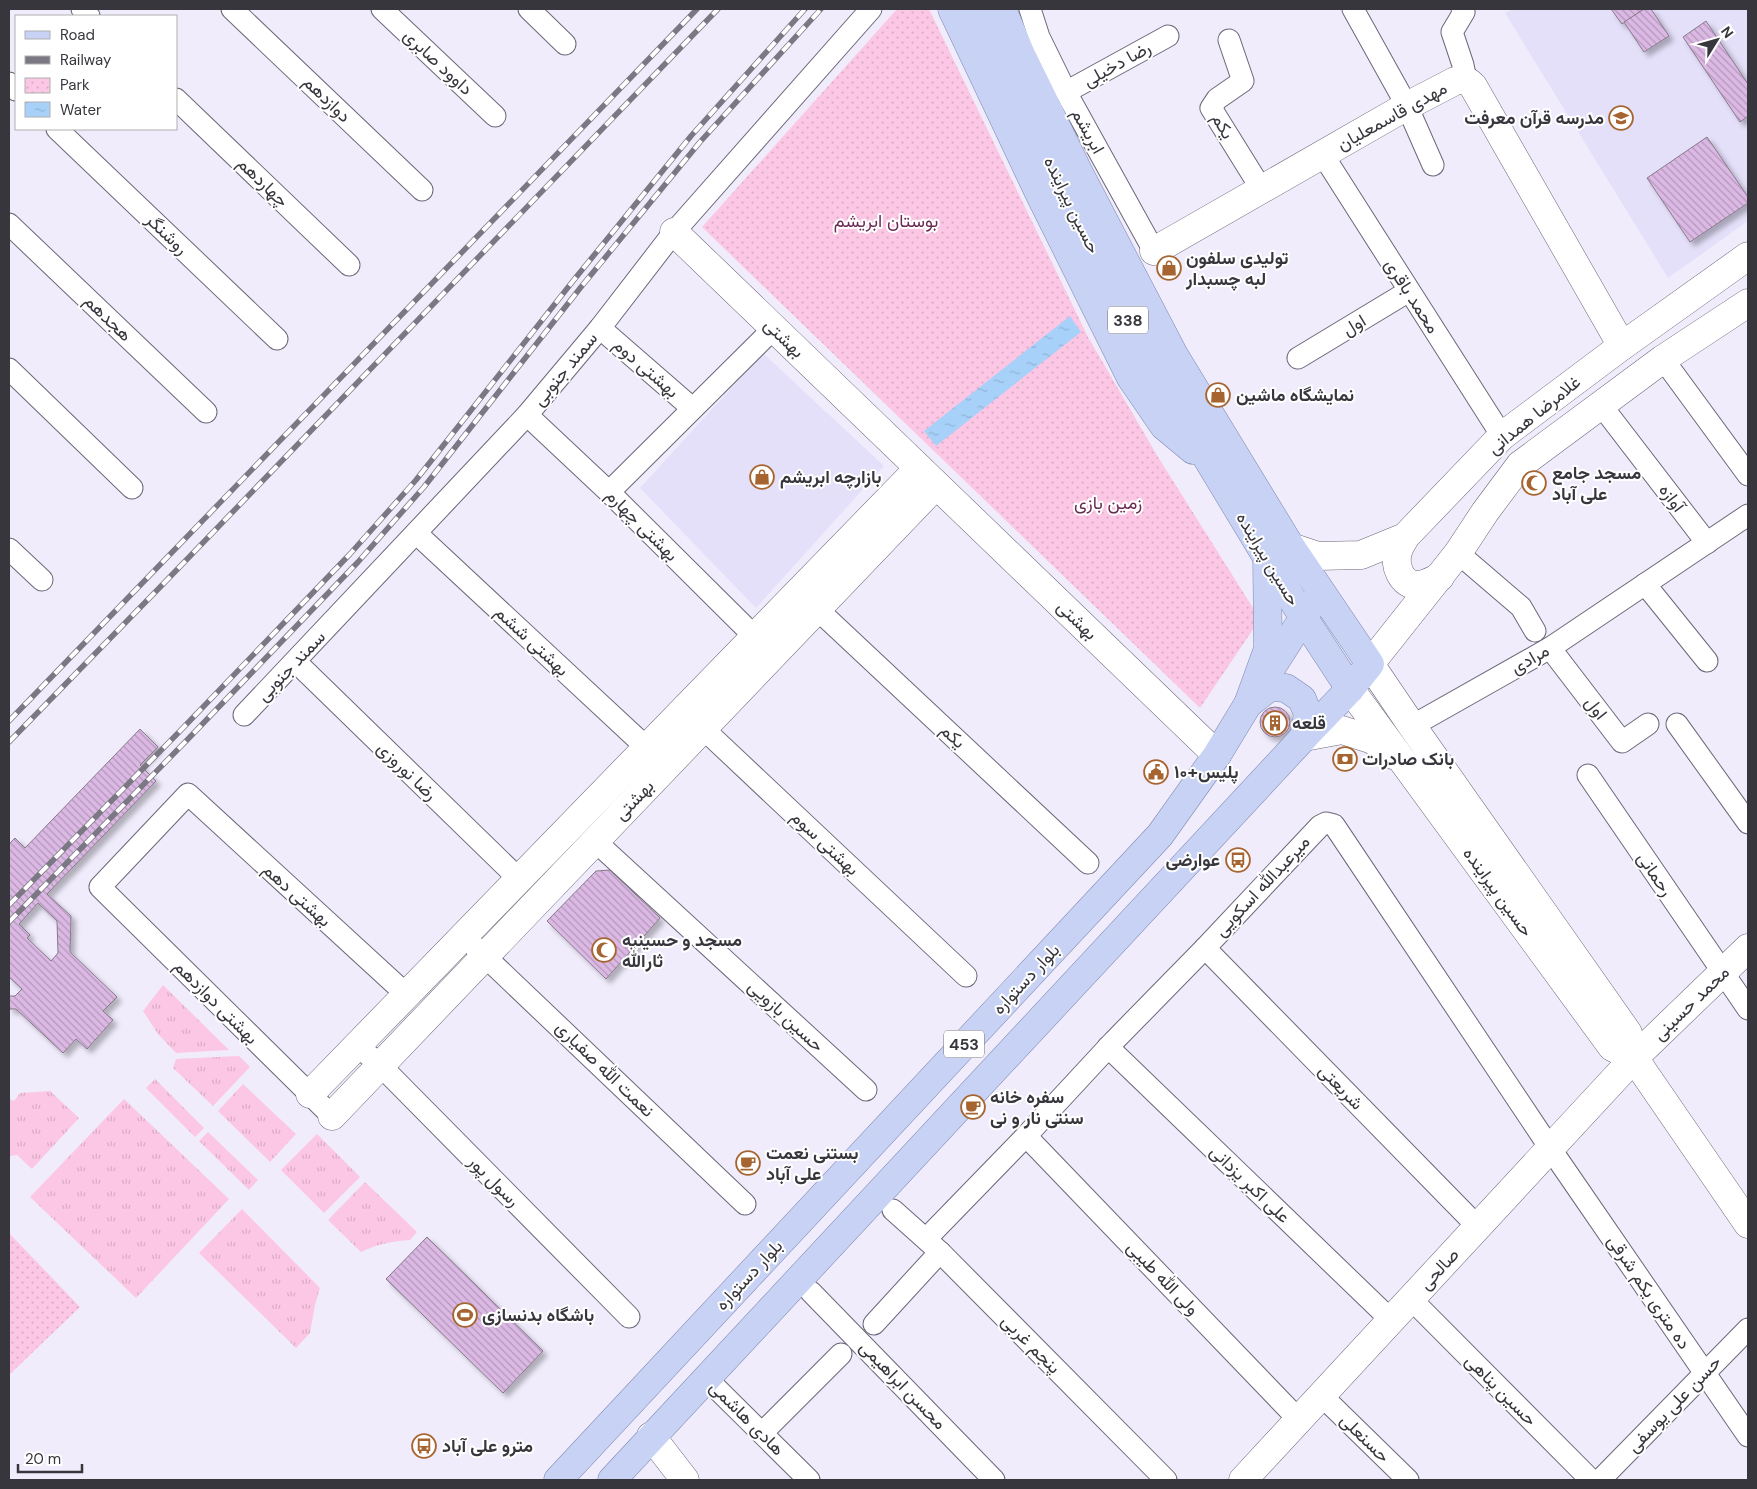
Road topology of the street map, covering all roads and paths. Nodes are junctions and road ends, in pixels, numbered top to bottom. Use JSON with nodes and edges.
{"nodes":[{"id":1,"x":232,"y":9,"type":"edge"},
{"id":2,"x":382,"y":9,"type":"edge"},
{"id":3,"x":529,"y":9,"type":"edge"},
{"id":4,"x":871,"y":9,"type":"edge"},
{"id":5,"x":952,"y":9,"type":"edge"},
{"id":6,"x":979,"y":9,"type":"edge"},
{"id":7,"x":1002,"y":9,"type":"edge"},
{"id":8,"x":1030,"y":9,"type":"edge"},
{"id":9,"x":1353,"y":9,"type":"edge"},
{"id":10,"x":1462,"y":9,"type":"edge"},
{"id":11,"x":1168,"y":36,"type":"dead end"},
{"id":12,"x":1230,"y":40,"type":"dead end"},
{"id":13,"x":565,"y":44,"type":"dead end"},
{"id":14,"x":1466,"y":80,"type":"junction"},
{"id":15,"x":1066,"y":92,"type":"junction"},
{"id":16,"x":178,"y":102,"type":"edge"},
{"id":17,"x":1407,"y":106,"type":"junction"},
{"id":18,"x":495,"y":116,"type":"dead end"},
{"id":19,"x":58,"y":130,"type":"edge"},
{"id":20,"x":1323,"y":155,"type":"junction"},
{"id":21,"x":1433,"y":165,"type":"dead end"},
{"id":22,"x":422,"y":190,"type":"dead end"},
{"id":23,"x":1262,"y":190,"type":"junction"},
{"id":24,"x":9,"y":224,"type":"edge"},
{"id":25,"x":674,"y":232,"type":"junction"},
{"id":26,"x":1154,"y":250,"type":"joint"},
{"id":27,"x":1747,"y":261,"type":"edge"},
{"id":28,"x":349,"y":265,"type":"dead end"},
{"id":29,"x":1409,"y":291,"type":"junction"},
{"id":30,"x":1748,"y":303,"type":"edge"},
{"id":31,"x":600,"y":328,"type":"junction"},
{"id":32,"x":774,"y":328,"type":"junction"},
{"id":33,"x":278,"y":339,"type":"dead end"},
{"id":34,"x":1622,"y":346,"type":"junction"},
{"id":35,"x":1298,"y":358,"type":"dead end"},
{"id":36,"x":1663,"y":359,"type":"junction"},
{"id":37,"x":9,"y":369,"type":"edge"},
{"id":38,"x":1601,"y":405,"type":"junction"},
{"id":39,"x":692,"y":408,"type":"junction"},
{"id":40,"x":206,"y":412,"type":"dead end"},
{"id":41,"x":527,"y":415,"type":"junction"},
{"id":42,"x":1502,"y":436,"type":"junction"},
{"id":43,"x":1212,"y":466,"type":"junction"},
{"id":44,"x":1748,"y":475,"type":"edge"},
{"id":45,"x":928,"y":476,"type":"junction"},
{"id":46,"x":132,"y":488,"type":"dead end"},
{"id":47,"x":609,"y":492,"type":"junction"},
{"id":48,"x":1748,"y":515,"type":"edge"},
{"id":49,"x":416,"y":533,"type":"junction"},
{"id":50,"x":1405,"y":537,"type":"junction"},
{"id":51,"x":1707,"y":543,"type":"junction"},
{"id":52,"x":9,"y":549,"type":"edge"},
{"id":53,"x":1279,"y":551,"type":"junction"},
{"id":54,"x":1458,"y":554,"type":"junction"},
{"id":55,"x":1440,"y":577,"type":"junction"},
{"id":56,"x":42,"y":580,"type":"dead end"},
{"id":57,"x":1645,"y":584,"type":"junction"},
{"id":58,"x":1321,"y":592,"type":"junction"},
{"id":59,"x":817,"y":609,"type":"junction"},
{"id":60,"x":1303,"y":617,"type":"junction"},
{"id":61,"x":1535,"y":631,"type":"dead end"},
{"id":62,"x":755,"y":637,"type":"junction"},
{"id":63,"x":1550,"y":648,"type":"junction"},
{"id":64,"x":296,"y":662,"type":"junction"},
{"id":65,"x":1707,"y":662,"type":"dead end"},
{"id":66,"x":1370,"y":664,"type":"junction"},
{"id":67,"x":1350,"y":689,"type":"junction"},
{"id":68,"x":1248,"y":704,"type":"junction"},
{"id":69,"x":683,"y":711,"type":"junction"},
{"id":70,"x":244,"y":715,"type":"dead end"},
{"id":71,"x":1648,"y":724,"type":"dead end"},
{"id":72,"x":1677,"y":724,"type":"dead end"},
{"id":73,"x":1412,"y":726,"type":"junction"},
{"id":74,"x":703,"y":728,"type":"junction"},
{"id":75,"x":1304,"y":737,"type":"junction"},
{"id":76,"x":647,"y":748,"type":"junction"},
{"id":77,"x":1217,"y":754,"type":"junction"},
{"id":78,"x":1406,"y":766,"type":"junction"},
{"id":79,"x":1588,"y":775,"type":"dead end"},
{"id":80,"x":1748,"y":823,"type":"edge"},
{"id":81,"x":595,"y":841,"type":"junction"},
{"id":82,"x":1088,"y":863,"type":"dead end"},
{"id":83,"x":519,"y":879,"type":"junction"},
{"id":84,"x":100,"y":887,"type":"joint"},
{"id":85,"x":463,"y":937,"type":"junction"},
{"id":86,"x":1205,"y":948,"type":"junction"},
{"id":87,"x":1748,"y":948,"type":"edge"},
{"id":88,"x":486,"y":956,"type":"junction"},
{"id":89,"x":1723,"y":973,"type":"junction"},
{"id":90,"x":966,"y":976,"type":"dead end"},
{"id":91,"x":407,"y":995,"type":"junction"},
{"id":92,"x":1748,"y":1009,"type":"edge"},
{"id":93,"x":358,"y":1046,"type":"junction"},
{"id":94,"x":1108,"y":1047,"type":"junction"},
{"id":95,"x":1634,"y":1058,"type":"junction"},
{"id":96,"x":380,"y":1066,"type":"junction"},
{"id":97,"x":866,"y":1090,"type":"dead end"},
{"id":98,"x":310,"y":1094,"type":"junction"},
{"id":99,"x":332,"y":1116,"type":"joint"},
{"id":100,"x":1026,"y":1136,"type":"junction"},
{"id":101,"x":1550,"y":1148,"type":"junction"},
{"id":102,"x":745,"y":1204,"type":"dead end"},
{"id":103,"x":893,"y":1210,"type":"dead end"},
{"id":104,"x":1748,"y":1224,"type":"edge"},
{"id":105,"x":1478,"y":1227,"type":"junction"},
{"id":106,"x":933,"y":1246,"type":"junction"},
{"id":107,"x":811,"y":1292,"type":"dead end"},
{"id":108,"x":1410,"y":1300,"type":"junction"},
{"id":109,"x":629,"y":1317,"type":"dead end"},
{"id":110,"x":1391,"y":1320,"type":"junction"},
{"id":111,"x":874,"y":1324,"type":"dead end"},
{"id":112,"x":1748,"y":1329,"type":"edge"},
{"id":113,"x":841,"y":1354,"type":"dead end"},
{"id":114,"x":1704,"y":1374,"type":"junction"},
{"id":115,"x":706,"y":1378,"type":"junction"},
{"id":116,"x":1322,"y":1396,"type":"junction"},
{"id":117,"x":1299,"y":1420,"type":"junction"},
{"id":118,"x":762,"y":1433,"type":"junction"},
{"id":119,"x":651,"y":1436,"type":"junction"},
{"id":120,"x":1748,"y":1436,"type":"edge"},
{"id":121,"x":558,"y":1480,"type":"edge"},
{"id":122,"x":612,"y":1480,"type":"edge"},
{"id":123,"x":685,"y":1480,"type":"edge"},
{"id":124,"x":810,"y":1480,"type":"edge"},
{"id":125,"x":994,"y":1480,"type":"edge"},
{"id":126,"x":1166,"y":1480,"type":"edge"},
{"id":127,"x":1243,"y":1480,"type":"edge"},
{"id":128,"x":1408,"y":1480,"type":"edge"},
{"id":129,"x":1591,"y":1480,"type":"edge"},
{"id":130,"x":1600,"y":1480,"type":"edge"}],
"edges":[{"from":1,"to":22,"type":"street","name":"دوازدهم"},
{"from":2,"to":18,"type":"street","name":"داوود صابری"},
{"from":3,"to":13,"type":"street"},
{"from":4,"to":25,"type":"street","name":"سمند جنوبی"},
{"from":5,"to":43,"type":"main road"},
{"from":6,"to":43,"type":"main road","name":"حسین پیراینده","number":"338"},
{"from":7,"to":53,"type":"main road","name":"حسین پیراینده","number":"338"},
{"from":8,"to":15,"type":"street","name":"ابریشم"},
{"from":9,"to":17,"type":"street"},
{"from":10,"to":14,"type":"street"},
{"from":11,"to":15,"type":"street","name":"رضا دخیلی"},
{"from":12,"to":23,"type":"street","name":"یکم"},
{"from":14,"to":17,"type":"street","name":"مهدی قاسمعلیان"},
{"from":14,"to":34,"type":"street","name":"مهدی قاسمعلیان"},
{"from":15,"to":26,"type":"street","name":"ابریشم"},
{"from":16,"to":28,"type":"street","name":"چهاردهم"},
{"from":17,"to":20,"type":"street","name":"مهدی قاسمعلیان"},
{"from":17,"to":21,"type":"street"},
{"from":19,"to":33,"type":"street","name":"روشنگر"},
{"from":20,"to":23,"type":"street","name":"مهدی قاسمعلیان"},
{"from":20,"to":29,"type":"street","name":"محمد باقری"},
{"from":23,"to":26,"type":"street","name":"مهدی قاسمعلیان"},
{"from":24,"to":40,"type":"street","name":"هجدهم"},
{"from":25,"to":31,"type":"street","name":"سمند جنوبی"},
{"from":25,"to":32,"type":"street","name":"بهشتی"},
{"from":27,"to":34,"type":"street","name":"غلامرضا همدانی"},
{"from":29,"to":35,"type":"street","name":"اول"},
{"from":29,"to":42,"type":"street","name":"محمد باقری"},
{"from":30,"to":36,"type":"street","name":"غلامرضا همدانی"},
{"from":31,"to":39,"type":"street","name":"بهشتی دوم"},
{"from":31,"to":41,"type":"street","name":"سمند جنوبی"},
{"from":32,"to":39,"type":"street","name":"بهشتی دوم"},
{"from":32,"to":45,"type":"street","name":"بهشتی"},
{"from":34,"to":42,"type":"street","name":"غلامرضا همدانی"},
{"from":36,"to":38,"type":"street","name":"غلامرضا همدانی"},
{"from":36,"to":44,"type":"street"},
{"from":37,"to":46,"type":"street"},
{"from":38,"to":51,"type":"street","name":"آوازه"},
{"from":38,"to":54,"type":"street","name":"غلامرضا همدانی"},
{"from":39,"to":47,"type":"street","name":"بهشتی دوم"},
{"from":41,"to":47,"type":"street","name":"بهشتی چهارم"},
{"from":41,"to":49,"type":"street","name":"سمند جنوبی"},
{"from":42,"to":50,"type":"street","name":"غلامرضا همدانی"},
{"from":43,"to":53,"type":"main road","name":"حسین پیراینده","number":"338"},
{"from":45,"to":59,"type":"street","name":"بهشتی"},
{"from":45,"to":62,"type":"street"},
{"from":45,"to":77,"type":"street","name":"بهشتی"},
{"from":47,"to":62,"type":"street","name":"بهشتی چهارم"},
{"from":48,"to":51,"type":"street","name":"مرادی"},
{"from":49,"to":64,"type":"street","name":"سمند جنوبی"},
{"from":49,"to":76,"type":"street","name":"بهشتی ششم"},
{"from":50,"to":53,"type":"street","name":"غلامرضا همدانی"},
{"from":50,"to":55,"type":"street"},
{"from":51,"to":57,"type":"street","name":"مرادی"},
{"from":52,"to":56,"type":"street"},
{"from":53,"to":58,"type":"main road","name":"حسین پیراینده","number":"338"},
{"from":53,"to":60,"type":"main road","name":"حسین پیراینده","number":"338"},
{"from":53,"to":68,"type":"main road","name":"بلوار دستواره","number":"453"},
{"from":54,"to":55,"type":"street","name":"غلامرضا همدانی"},
{"from":54,"to":61,"type":"street"},
{"from":55,"to":66,"type":"street","name":"غلامرضا همدانی"},
{"from":57,"to":63,"type":"street","name":"مرادی"},
{"from":57,"to":65,"type":"street"},
{"from":58,"to":60,"type":"main road"},
{"from":58,"to":66,"type":"main road","name":"حسین پیراینده","number":"338"},
{"from":59,"to":74,"type":"street","name":"بهشتی"},
{"from":59,"to":82,"type":"street","name":"یکم"},
{"from":60,"to":67,"type":"main road","name":"حسین پیراینده","number":"338"},
{"from":60,"to":68,"type":"main road"},
{"from":62,"to":69,"type":"street"},
{"from":63,"to":71,"type":"street","name":"اول"},
{"from":63,"to":73,"type":"street","name":"مرادی"},
{"from":64,"to":70,"type":"street","name":"سمند جنوبی"},
{"from":64,"to":83,"type":"street","name":"رضا نوروزی"},
{"from":66,"to":67,"type":"main road","number":"453"},
{"from":66,"to":73,"type":"street","name":"حسین پیراینده","number":"338"},
{"from":67,"to":75,"type":"main road","number":"453"},
{"from":67,"to":78,"type":"street","name":"حسین پیراینده","number":"338"},
{"from":68,"to":75,"type":"main road"},
{"from":68,"to":77,"type":"main road","name":"بلوار دستواره","number":"453"},
{"from":69,"to":74,"type":"street","name":"بهشتی سوم"},
{"from":69,"to":76,"type":"street"},
{"from":72,"to":80,"type":"street"},
{"from":73,"to":95,"type":"street","name":"حسین پیراینده","number":"338"},
{"from":74,"to":81,"type":"street","name":"بهشتی"},
{"from":74,"to":90,"type":"street","name":"بهشتی سوم"},
{"from":75,"to":78,"type":"street"},
{"from":75,"to":115,"type":"main road","number":"453"},
{"from":76,"to":83,"type":"street"},
{"from":77,"to":121,"type":"main road","name":"بلوار دستواره","number":"453"},
{"from":78,"to":95,"type":"street","name":"حسین پیراینده","number":"338"},
{"from":79,"to":89,"type":"street","name":"رحمانی"},
{"from":81,"to":88,"type":"street","name":"بهشتی"},
{"from":81,"to":97,"type":"street","name":"حسین بازویی"},
{"from":83,"to":85,"type":"street"},
{"from":84,"to":91,"type":"street","name":"بهشتی دهم"},
{"from":84,"to":98,"type":"street","name":"بهشتی دوازدهم"},
{"from":85,"to":88,"type":"street","name":"نعمت الله صفیاری"},
{"from":85,"to":91,"type":"street"},
{"from":86,"to":94,"type":"street","name":"میرعبدالله اسکویی"},
{"from":86,"to":101,"type":"street","name":"میرعبدالله اسکویی"},
{"from":86,"to":105,"type":"street","name":"شریعتی"},
{"from":87,"to":89,"type":"street","name":"محمد حسینی"},
{"from":88,"to":96,"type":"street","name":"بهشتی"},
{"from":88,"to":102,"type":"street","name":"نعمت الله صفیاری"},
{"from":89,"to":92,"type":"street","name":"رحمانی"},
{"from":89,"to":95,"type":"street","name":"محمد حسینی"},
{"from":91,"to":93,"type":"street"},
{"from":93,"to":96,"type":"street","name":"رسول پور"},
{"from":93,"to":98,"type":"street"},
{"from":94,"to":100,"type":"street","name":"میرعبدالله اسکویی"},
{"from":94,"to":110,"type":"street","name":"علی اکبر یزدانی"},
{"from":95,"to":101,"type":"street","name":"صالحی"},
{"from":95,"to":104,"type":"street","name":"حسین پیراینده","number":"338"},
{"from":96,"to":99,"type":"street","name":"بهشتی"},
{"from":96,"to":109,"type":"street","name":"رسول پور"},
{"from":98,"to":99,"type":"street","name":"بهشتی دوازدهم"},
{"from":100,"to":106,"type":"street","name":"میرعبدالله اسکویی"},
{"from":100,"to":117,"type":"street","name":"ولی الله طیبی"},
{"from":101,"to":105,"type":"street","name":"صالحی"},
{"from":101,"to":114,"type":"street","name":"ده متری یکم شرقی"},
{"from":103,"to":106,"type":"street","name":"پنجم غربی"},
{"from":105,"to":108,"type":"street","name":"صالحی"},
{"from":106,"to":111,"type":"street","name":"میرعبدالله اسکویی"},
{"from":106,"to":126,"type":"street","name":"پنجم غربی"},
{"from":107,"to":125,"type":"street","name":"محسن ابراهیمی"},
{"from":108,"to":110,"type":"street","name":"صالحی"},
{"from":108,"to":129,"type":"street","name":"حسین پناهی"},
{"from":110,"to":116,"type":"street","name":"صالحی"},
{"from":112,"to":114,"type":"street","name":"حسن علی یوسفی"},
{"from":113,"to":118,"type":"street"},
{"from":114,"to":120,"type":"street","name":"ده متری یکم شرقی"},
{"from":114,"to":130,"type":"street","name":"حسن علی یوسفی"},
{"from":115,"to":118,"type":"street","name":"هادی هاشمی"},
{"from":115,"to":119,"type":"main road","number":"453"},
{"from":116,"to":117,"type":"street","name":"صالحی"},
{"from":116,"to":128,"type":"street","name":"حسنعلی"},
{"from":117,"to":127,"type":"street","name":"صالحی"},
{"from":118,"to":124,"type":"street","name":"هادی هاشمی"},
{"from":119,"to":122,"type":"main road","number":"453"},
{"from":119,"to":123,"type":"street"}]}
